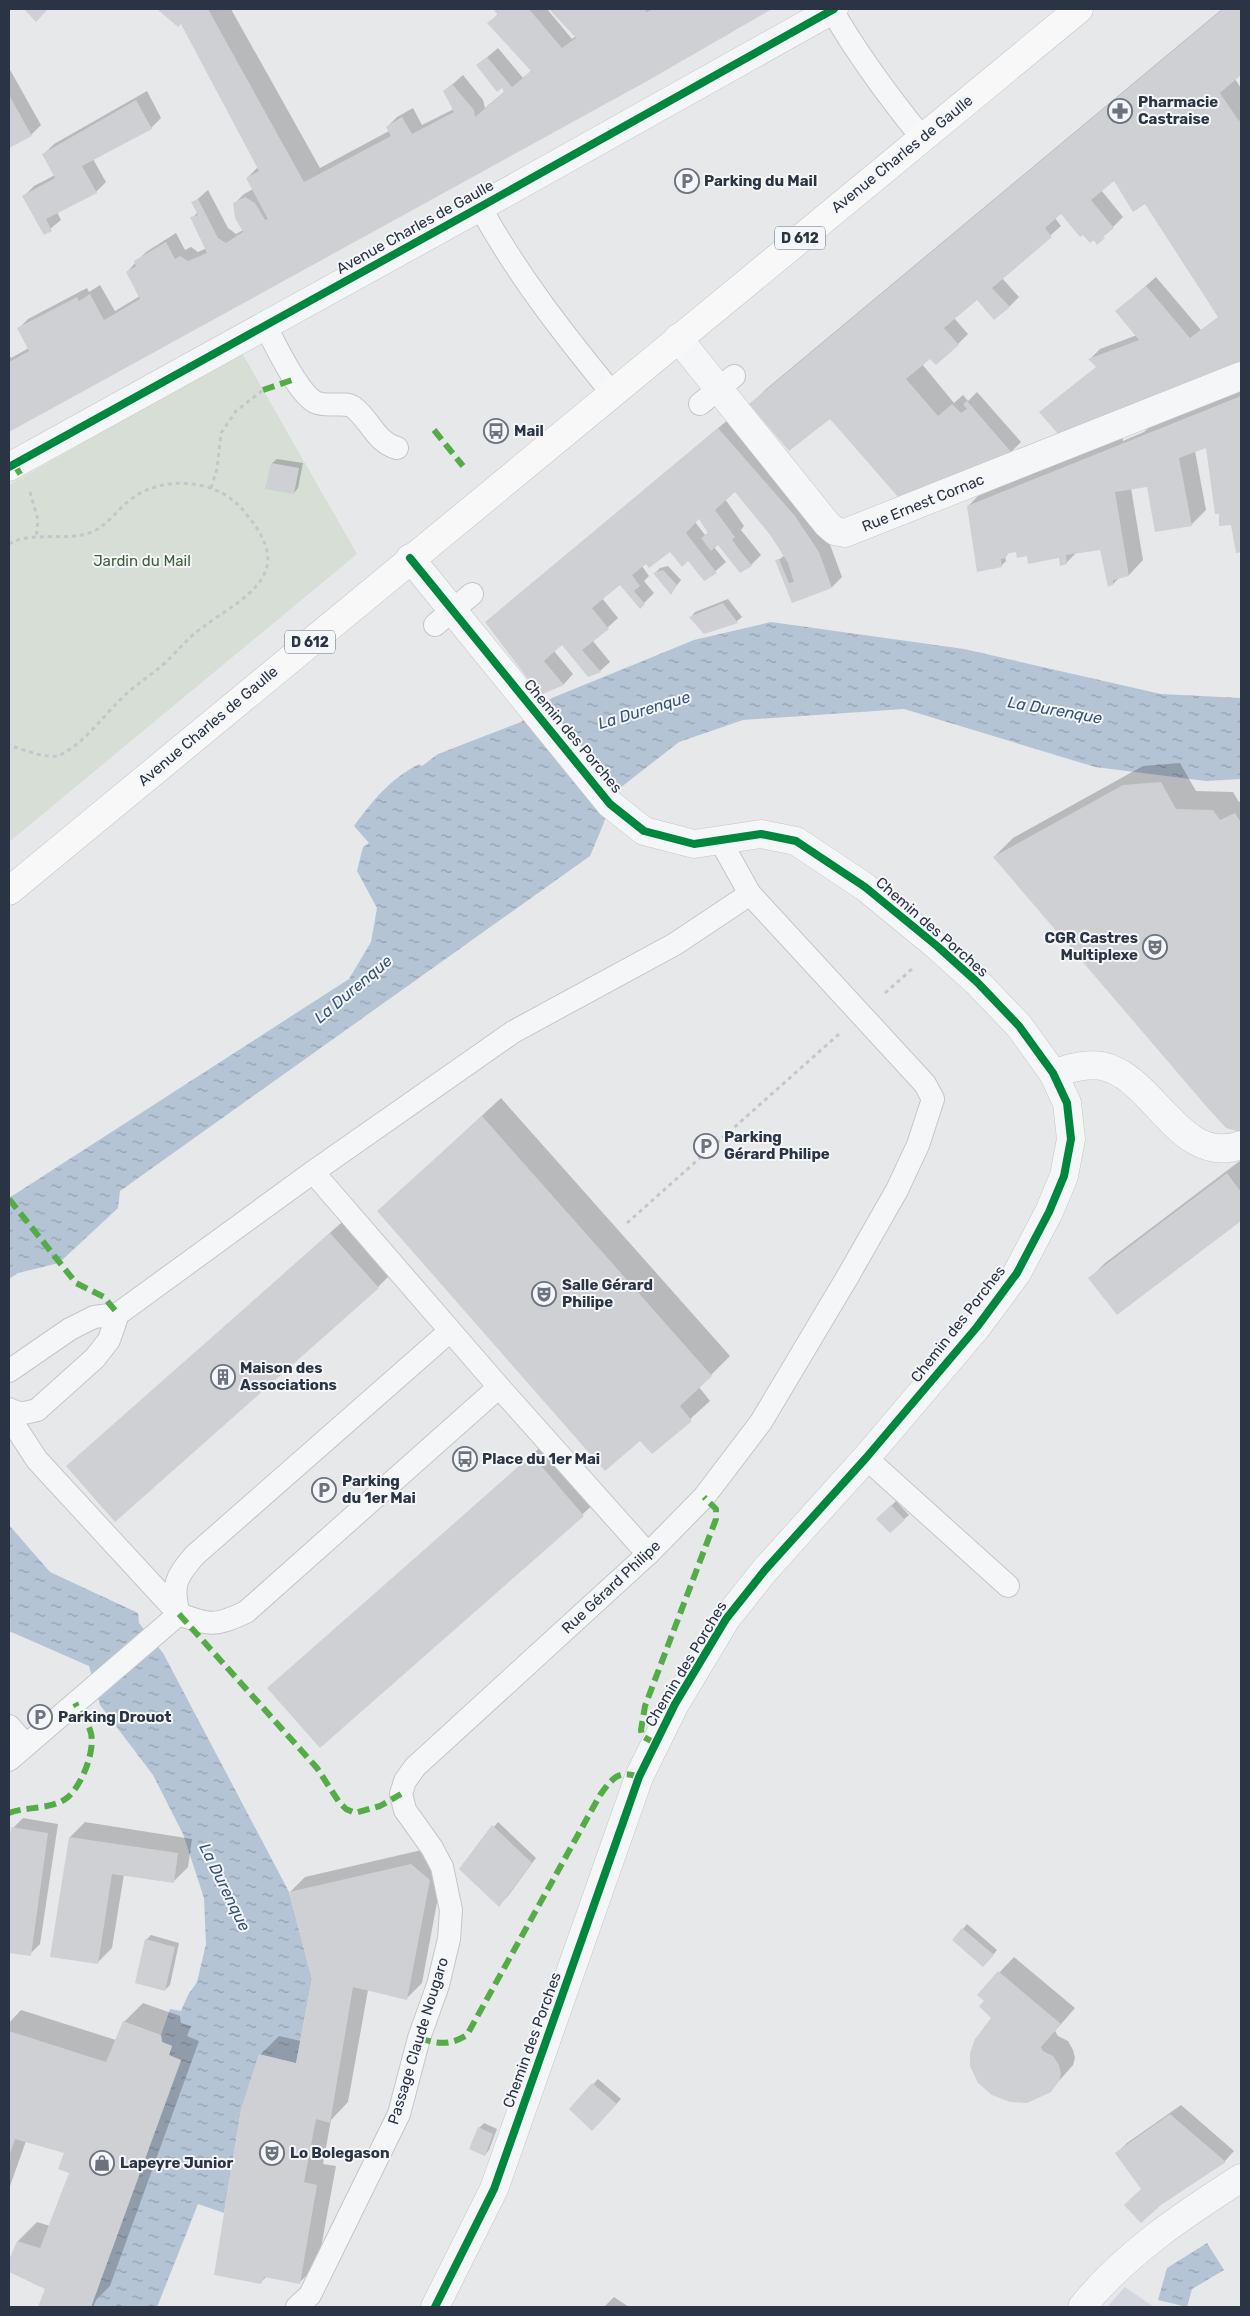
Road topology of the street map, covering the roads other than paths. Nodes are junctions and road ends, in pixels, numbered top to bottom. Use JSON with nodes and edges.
{"nodes":[{"id":1,"x":833,"y":9,"type":"edge"},
{"id":2,"x":1079,"y":9,"type":"edge"},
{"id":3,"x":922,"y":138,"type":"junction"},
{"id":4,"x":480,"y":207,"type":"junction"},
{"id":5,"x":265,"y":325,"type":"junction"},
{"id":6,"x":678,"y":338,"type":"junction"},
{"id":7,"x":1241,"y":376,"type":"edge"},
{"id":8,"x":612,"y":393,"type":"junction"},
{"id":9,"x":397,"y":448,"type":"dead end"},
{"id":10,"x":18,"y":476,"type":"edge"},
{"id":11,"x":410,"y":558,"type":"junction"},
{"id":12,"x":721,"y":842,"type":"junction"},
{"id":13,"x":9,"y":891,"type":"edge"},
{"id":14,"x":750,"y":894,"type":"junction"},
{"id":15,"x":1053,"y":1073,"type":"junction"},
{"id":16,"x":1241,"y":1145,"type":"edge"},
{"id":17,"x":313,"y":1172,"type":"junction"},
{"id":18,"x":118,"y":1314,"type":"junction"},
{"id":19,"x":450,"y":1331,"type":"junction"},
{"id":20,"x":9,"y":1371,"type":"edge"},
{"id":21,"x":499,"y":1387,"type":"junction"},
{"id":22,"x":9,"y":1410,"type":"edge"},
{"id":23,"x":9,"y":1417,"type":"edge"},
{"id":24,"x":866,"y":1458,"type":"junction"},
{"id":25,"x":648,"y":1554,"type":"junction"},
{"id":26,"x":1008,"y":1586,"type":"dead end"},
{"id":27,"x":179,"y":1614,"type":"junction"},
{"id":28,"x":9,"y":1726,"type":"edge"},
{"id":29,"x":26,"y":1745,"type":"junction"},
{"id":30,"x":9,"y":1760,"type":"edge"},
{"id":31,"x":401,"y":1794,"type":"joint"},
{"id":32,"x":1241,"y":2178,"type":"edge"},
{"id":33,"x":297,"y":2307,"type":"edge"},
{"id":34,"x":435,"y":2307,"type":"edge"},
{"id":35,"x":1082,"y":2307,"type":"edge"}],
"edges":[{"from":1,"to":3,"type":"lane"},
{"from":1,"to":4,"type":"street","name":"Avenue Charles de Gaulle"},
{"from":2,"to":3,"type":"main road","name":"Avenue Charles de Gaulle","number":"D 612"},
{"from":3,"to":6,"type":"main road","name":"Avenue Charles de Gaulle","number":"D 612"},
{"from":4,"to":5,"type":"street","name":"Avenue Charles de Gaulle"},
{"from":4,"to":8,"type":"lane"},
{"from":5,"to":9,"type":"lane"},
{"from":5,"to":10,"type":"street","name":"Avenue Charles de Gaulle"},
{"from":6,"to":7,"type":"street","name":"Rue Ernest Cornac"},
{"from":6,"to":8,"type":"main road","name":"Avenue Charles de Gaulle","number":"D 612"},
{"from":8,"to":11,"type":"main road","name":"Avenue Charles de Gaulle","number":"D 612"},
{"from":11,"to":12,"type":"street","name":"Chemin des Porches"},
{"from":11,"to":13,"type":"main road","name":"Avenue Charles de Gaulle","number":"D 612"},
{"from":12,"to":14,"type":"lane"},
{"from":12,"to":15,"type":"street","name":"Chemin des Porches"},
{"from":14,"to":17,"type":"lane"},
{"from":14,"to":25,"type":"lane","name":"Rue Gérard Philipe"},
{"from":15,"to":16,"type":"street"},
{"from":15,"to":24,"type":"street","name":"Chemin des Porches"},
{"from":17,"to":18,"type":"lane"},
{"from":17,"to":19,"type":"lane"},
{"from":18,"to":20,"type":"lane"},
{"from":18,"to":22,"type":"lane"},
{"from":19,"to":21,"type":"lane"},
{"from":19,"to":27,"type":"lane"},
{"from":21,"to":25,"type":"lane"},
{"from":21,"to":27,"type":"lane"},
{"from":23,"to":27,"type":"lane"},
{"from":24,"to":26,"type":"lane"},
{"from":24,"to":34,"type":"street","name":"Chemin des Porches"},
{"from":25,"to":31,"type":"lane","name":"Rue Gérard Philipe"},
{"from":27,"to":29,"type":"lane"},
{"from":28,"to":29,"type":"lane"},
{"from":29,"to":30,"type":"lane"},
{"from":31,"to":33,"type":"lane","name":"Passage Claude Nougaro"},
{"from":32,"to":35,"type":"street"}]}
